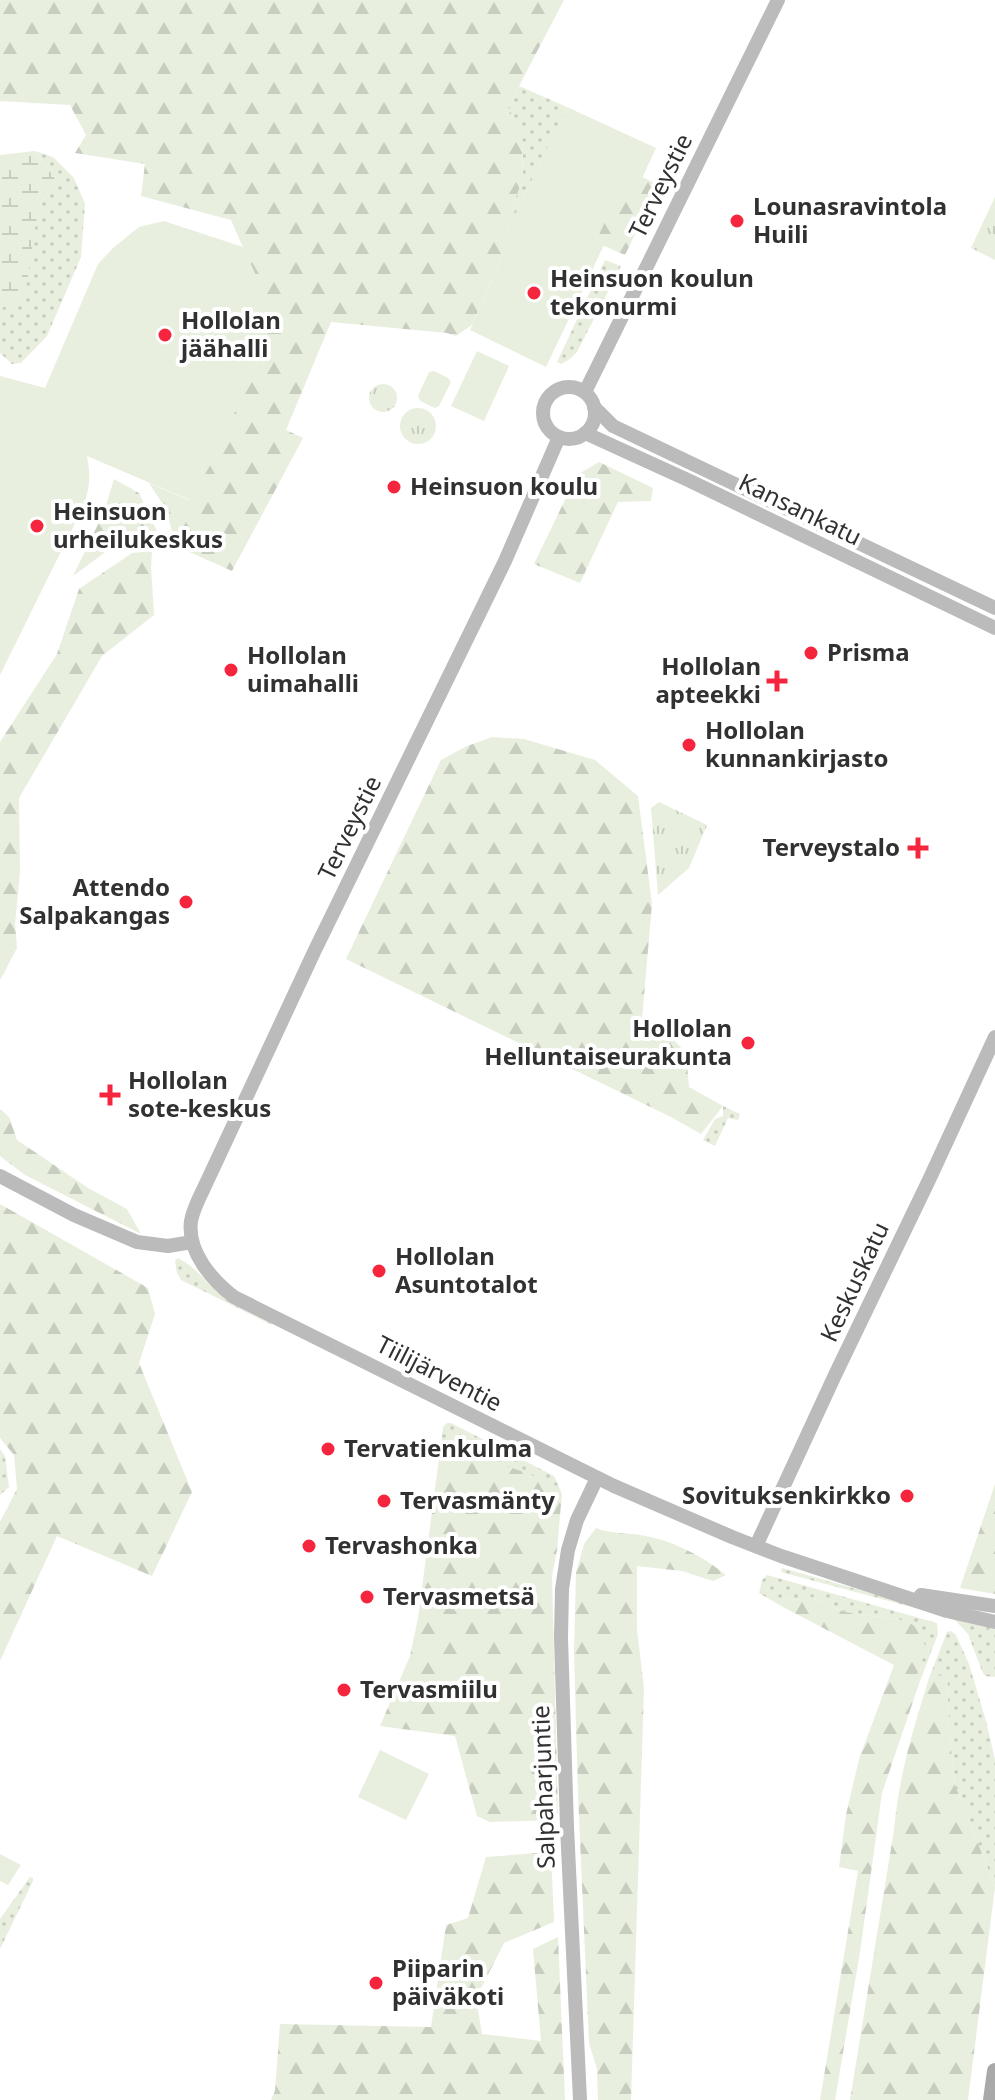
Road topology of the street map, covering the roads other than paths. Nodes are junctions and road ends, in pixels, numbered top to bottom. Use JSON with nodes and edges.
{"nodes":[{"id":1,"x":778,"y":0,"type":"edge"},
{"id":2,"x":585,"y":392,"type":"junction"},
{"id":3,"x":594,"y":407,"type":"junction"},
{"id":4,"x":585,"y":433,"type":"junction"},
{"id":5,"x":559,"y":437,"type":"junction"},
{"id":6,"x":995,"y":608,"type":"edge"},
{"id":7,"x":995,"y":628,"type":"edge"},
{"id":8,"x":995,"y":1037,"type":"edge"},
{"id":9,"x":0,"y":1176,"type":"edge"},
{"id":10,"x":192,"y":1242,"type":"junction"},
{"id":11,"x":597,"y":1478,"type":"junction"},
{"id":12,"x":756,"y":1546,"type":"junction"},
{"id":13,"x":885,"y":1590,"type":"junction"},
{"id":14,"x":995,"y":1606,"type":"edge"},
{"id":15,"x":995,"y":1622,"type":"edge"},
{"id":16,"x":995,"y":2071,"type":"edge"},
{"id":17,"x":580,"y":2100,"type":"edge"},
{"id":18,"x":991,"y":2100,"type":"edge"}],
"edges":[{"from":1,"to":2,"type":"main road","name":"Terveystie"},
{"from":2,"to":3,"type":"main road"},
{"from":2,"to":5,"type":"main road"},
{"from":3,"to":4,"type":"main road"},
{"from":3,"to":6,"type":"main road","name":"Kansankatu"},
{"from":4,"to":5,"type":"main road"},
{"from":4,"to":7,"type":"main road","name":"Kansankatu"},
{"from":5,"to":10,"type":"main road","name":"Terveystie"},
{"from":8,"to":12,"type":"main road","name":"Keskuskatu"},
{"from":9,"to":10,"type":"main road"},
{"from":10,"to":11,"type":"main road","name":"Tiilijärventie"},
{"from":11,"to":12,"type":"main road","name":"Tiilijärventie"},
{"from":11,"to":17,"type":"main road","name":"Salpaharjuntie"},
{"from":12,"to":13,"type":"main road","name":"Tiilijärventie"},
{"from":13,"to":14,"type":"main road","name":"Tiilijärventie"},
{"from":13,"to":15,"type":"main road","name":"Tiilijärventie"},
{"from":16,"to":18,"type":"main road"}]}
